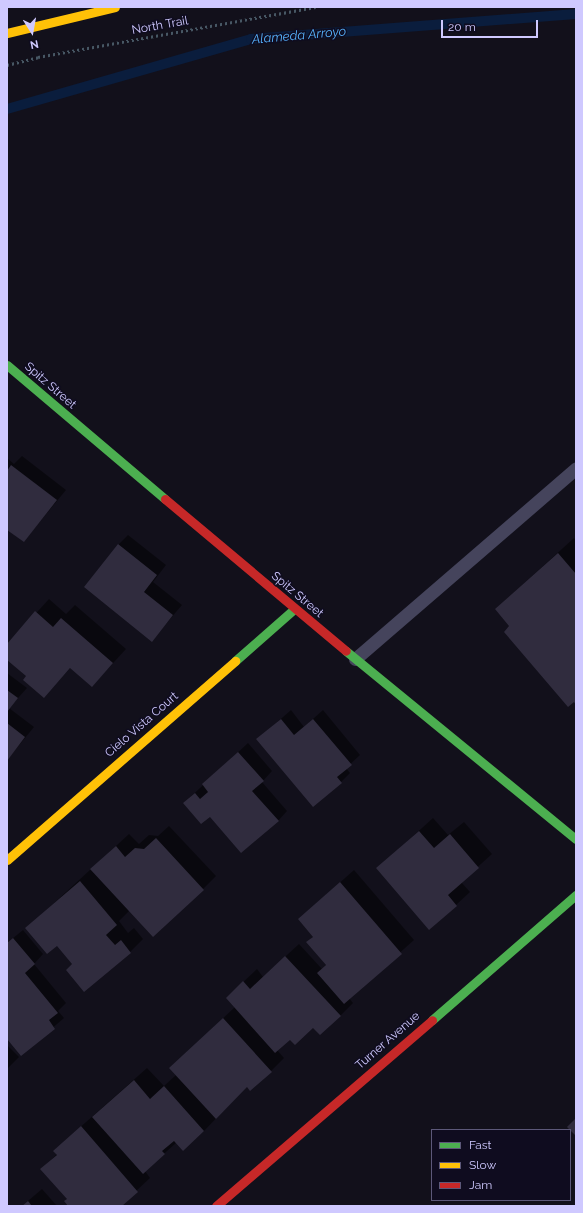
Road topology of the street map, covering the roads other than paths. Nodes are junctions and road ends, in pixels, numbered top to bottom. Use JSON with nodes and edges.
{"nodes":[{"id":1,"x":114,"y":7,"type":"edge"},
{"id":2,"x":7,"y":33,"type":"edge"},
{"id":3,"x":7,"y":365,"type":"edge"},
{"id":4,"x":575,"y":472,"type":"edge"},
{"id":5,"x":294,"y":609,"type":"junction"},
{"id":6,"x":355,"y":658,"type":"junction"},
{"id":7,"x":576,"y":839,"type":"edge"},
{"id":8,"x":7,"y":860,"type":"edge"},
{"id":9,"x":576,"y":895,"type":"edge"},
{"id":10,"x":216,"y":1206,"type":"edge"}],
"edges":[{"from":1,"to":2,"type":"street"},
{"from":3,"to":5,"type":"street","name":"Spitz Street"},
{"from":4,"to":6,"type":"lane"},
{"from":5,"to":6,"type":"street","name":"Spitz Street"},
{"from":5,"to":8,"type":"street","name":"Cielo Vista Court"},
{"from":6,"to":7,"type":"street","name":"Spitz Street"},
{"from":9,"to":10,"type":"street","name":"Turner Avenue"}]}
